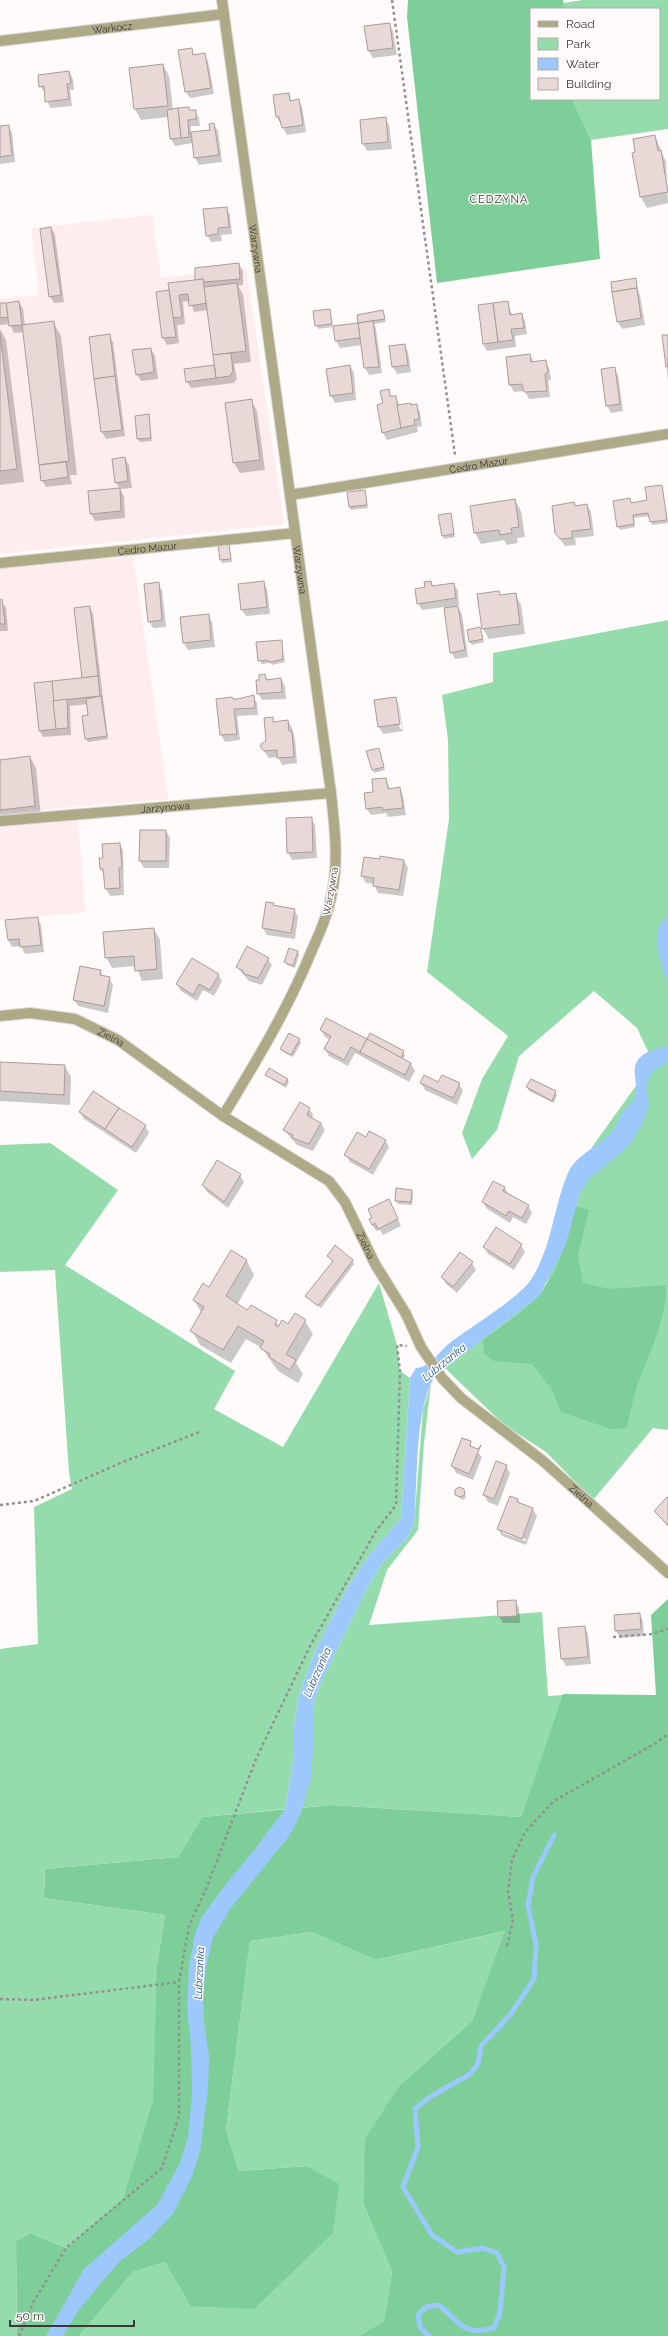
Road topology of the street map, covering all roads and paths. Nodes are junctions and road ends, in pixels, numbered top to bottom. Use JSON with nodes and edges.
{"nodes":[{"id":1,"x":222,"y":0,"type":"edge"},
{"id":2,"x":392,"y":0,"type":"edge"},
{"id":3,"x":224,"y":14,"type":"junction"},
{"id":4,"x":0,"y":41,"type":"edge"},
{"id":5,"x":668,"y":434,"type":"edge"},
{"id":6,"x":457,"y":468,"type":"junction"},
{"id":7,"x":290,"y":495,"type":"junction"},
{"id":8,"x":295,"y":533,"type":"junction"},
{"id":9,"x":0,"y":563,"type":"edge"},
{"id":10,"x":331,"y":793,"type":"junction"},
{"id":11,"x":0,"y":820,"type":"edge"},
{"id":12,"x":0,"y":1016,"type":"edge"},
{"id":13,"x":223,"y":1116,"type":"junction"},
{"id":14,"x":424,"y":1351,"type":"junction"},
{"id":15,"x":202,"y":1431,"type":"dead end"},
{"id":16,"x":0,"y":1505,"type":"edge"},
{"id":17,"x":668,"y":1573,"type":"edge"},
{"id":18,"x":668,"y":1629,"type":"edge"},
{"id":19,"x":613,"y":1636,"type":"dead end"},
{"id":20,"x":668,"y":1734,"type":"edge"},
{"id":21,"x":507,"y":1946,"type":"dead end"},
{"id":22,"x":179,"y":1982,"type":"junction"},
{"id":23,"x":0,"y":2000,"type":"edge"},
{"id":24,"x":19,"y":2336,"type":"edge"}],
"edges":[{"from":1,"to":3,"type":"street","name":"Warzywna"},
{"from":2,"to":6,"type":"path"},
{"from":3,"to":4,"type":"street","name":"Warkocz"},
{"from":3,"to":7,"type":"street","name":"Warzywna"},
{"from":5,"to":6,"type":"street","name":"Cedro Mazur"},
{"from":6,"to":7,"type":"street","name":"Cedro Mazur"},
{"from":7,"to":8,"type":"street","name":"Warzywna"},
{"from":8,"to":9,"type":"street","name":"Cedro Mazur"},
{"from":8,"to":10,"type":"street","name":"Warzywna"},
{"from":10,"to":11,"type":"street","name":"Jarzynowa"},
{"from":10,"to":13,"type":"street","name":"Warzywna"},
{"from":12,"to":13,"type":"street","name":"Zielna"},
{"from":13,"to":14,"type":"street","name":"Zielna"},
{"from":14,"to":17,"type":"street","name":"Zielna"},
{"from":14,"to":22,"type":"path"},
{"from":15,"to":16,"type":"path"},
{"from":18,"to":19,"type":"path"},
{"from":20,"to":21,"type":"path"},
{"from":22,"to":23,"type":"path"},
{"from":22,"to":24,"type":"path"}]}
